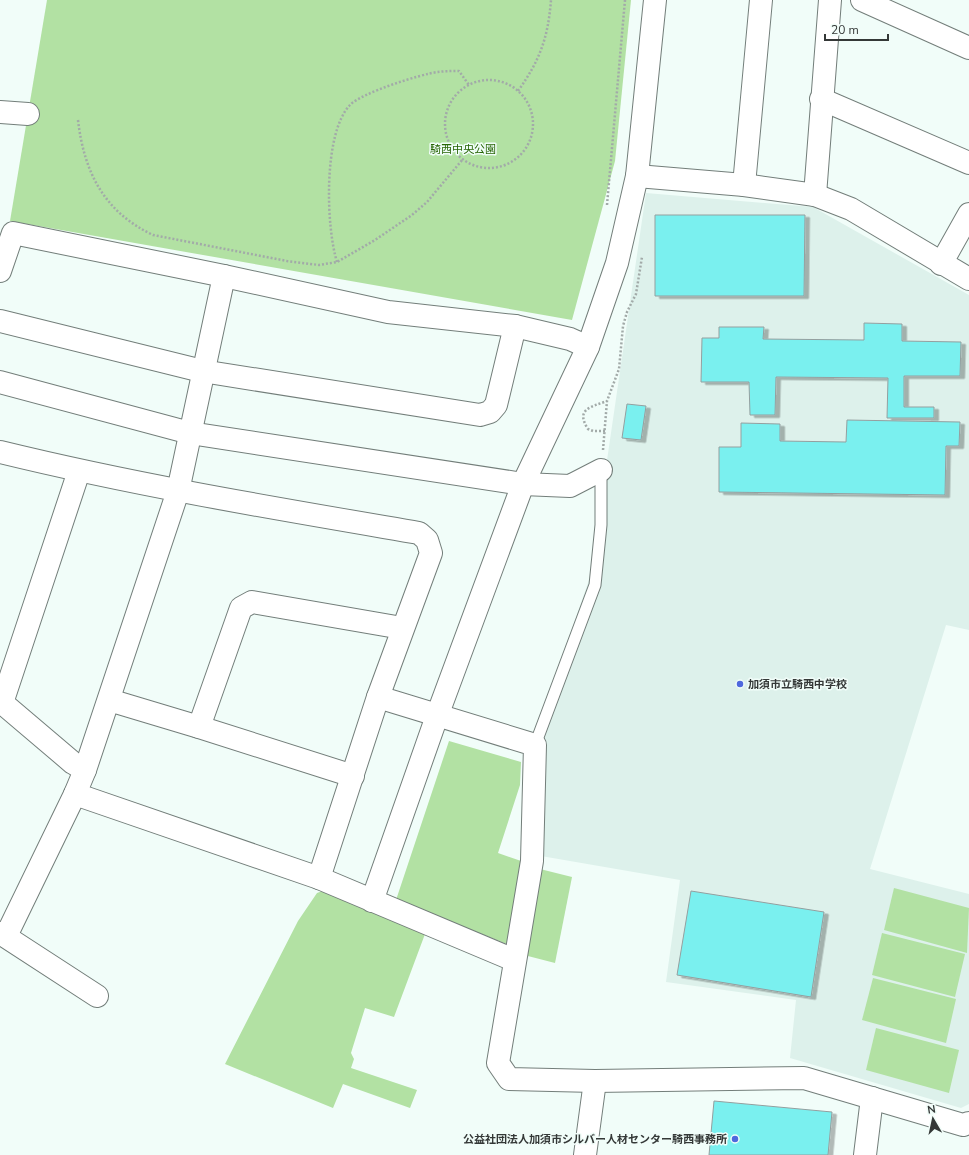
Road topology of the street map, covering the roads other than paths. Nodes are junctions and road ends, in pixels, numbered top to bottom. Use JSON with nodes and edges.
{"nodes":[{"id":1,"x":655,"y":0,"type":"edge"},
{"id":2,"x":761,"y":0,"type":"edge"},
{"id":3,"x":830,"y":0,"type":"edge"},
{"id":4,"x":862,"y":0,"type":"edge"},
{"id":5,"x":969,"y":48,"type":"edge"},
{"id":6,"x":821,"y":99,"type":"junction"},
{"id":7,"x":0,"y":112,"type":"edge"},
{"id":8,"x":28,"y":114,"type":"dead end"},
{"id":9,"x":969,"y":163,"type":"edge"},
{"id":10,"x":637,"y":176,"type":"junction"},
{"id":11,"x":744,"y":185,"type":"junction"},
{"id":12,"x":815,"y":195,"type":"junction"},
{"id":13,"x":969,"y":214,"type":"edge"},
{"id":14,"x":941,"y":264,"type":"junction"},
{"id":15,"x":0,"y":271,"type":"edge"},
{"id":16,"x":224,"y":276,"type":"junction"},
{"id":17,"x":969,"y":279,"type":"edge"},
{"id":18,"x":0,"y":321,"type":"edge"},
{"id":19,"x":515,"y":326,"type":"junction"},
{"id":20,"x":588,"y":347,"type":"junction"},
{"id":21,"x":202,"y":372,"type":"junction"},
{"id":22,"x":0,"y":382,"type":"edge"},
{"id":23,"x":190,"y":433,"type":"junction"},
{"id":24,"x":0,"y":452,"type":"edge"},
{"id":25,"x":601,"y":470,"type":"joint"},
{"id":26,"x":79,"y":471,"type":"junction"},
{"id":27,"x":523,"y":484,"type":"junction"},
{"id":28,"x":178,"y":492,"type":"junction"},
{"id":29,"x":402,"y":628,"type":"junction"},
{"id":30,"x":378,"y":696,"type":"junction"},
{"id":31,"x":109,"y":700,"type":"junction"},
{"id":32,"x":1,"y":702,"type":"edge"},
{"id":33,"x":437,"y":716,"type":"junction"},
{"id":34,"x":199,"y":727,"type":"junction"},
{"id":35,"x":535,"y":745,"type":"junction"},
{"id":36,"x":84,"y":770,"type":"junction"},
{"id":37,"x":353,"y":776,"type":"junction"},
{"id":38,"x":75,"y":794,"type":"junction"},
{"id":39,"x":319,"y":878,"type":"junction"},
{"id":40,"x":372,"y":901,"type":"junction"},
{"id":41,"x":3,"y":935,"type":"edge"},
{"id":42,"x":514,"y":960,"type":"junction"},
{"id":43,"x":97,"y":996,"type":"dead end"},
{"id":44,"x":595,"y":1081,"type":"junction"},
{"id":45,"x":872,"y":1098,"type":"junction"},
{"id":46,"x":969,"y":1123,"type":"edge"},
{"id":47,"x":585,"y":1155,"type":"edge"},
{"id":48,"x":865,"y":1155,"type":"edge"}],
"edges":[{"from":1,"to":10,"type":"street"},
{"from":2,"to":11,"type":"street"},
{"from":3,"to":6,"type":"street"},
{"from":4,"to":5,"type":"street"},
{"from":6,"to":9,"type":"street"},
{"from":6,"to":12,"type":"street"},
{"from":7,"to":8,"type":"street"},
{"from":10,"to":11,"type":"street"},
{"from":10,"to":20,"type":"street"},
{"from":11,"to":12,"type":"street"},
{"from":12,"to":14,"type":"street"},
{"from":13,"to":14,"type":"street"},
{"from":14,"to":17,"type":"street"},
{"from":15,"to":16,"type":"street"},
{"from":16,"to":19,"type":"street"},
{"from":16,"to":21,"type":"street"},
{"from":18,"to":21,"type":"street"},
{"from":19,"to":20,"type":"street"},
{"from":19,"to":21,"type":"street"},
{"from":20,"to":27,"type":"street"},
{"from":21,"to":23,"type":"street"},
{"from":22,"to":23,"type":"street"},
{"from":23,"to":27,"type":"street"},
{"from":23,"to":28,"type":"street"},
{"from":24,"to":26,"type":"street"},
{"from":25,"to":27,"type":"street"},
{"from":25,"to":35,"type":"lane"},
{"from":26,"to":28,"type":"street"},
{"from":26,"to":32,"type":"street"},
{"from":27,"to":33,"type":"street"},
{"from":28,"to":29,"type":"street"},
{"from":28,"to":31,"type":"street"},
{"from":29,"to":30,"type":"street"},
{"from":29,"to":34,"type":"street"},
{"from":30,"to":33,"type":"street"},
{"from":30,"to":37,"type":"street"},
{"from":31,"to":34,"type":"street"},
{"from":31,"to":36,"type":"street"},
{"from":32,"to":36,"type":"street"},
{"from":33,"to":35,"type":"street"},
{"from":33,"to":40,"type":"street"},
{"from":34,"to":37,"type":"street"},
{"from":35,"to":42,"type":"street"},
{"from":36,"to":38,"type":"street"},
{"from":37,"to":39,"type":"street"},
{"from":38,"to":39,"type":"street"},
{"from":38,"to":41,"type":"street"},
{"from":39,"to":40,"type":"street"},
{"from":40,"to":42,"type":"street"},
{"from":41,"to":43,"type":"street"},
{"from":42,"to":44,"type":"street"},
{"from":44,"to":45,"type":"street"},
{"from":44,"to":47,"type":"street"},
{"from":45,"to":46,"type":"street"},
{"from":45,"to":48,"type":"street"}]}
